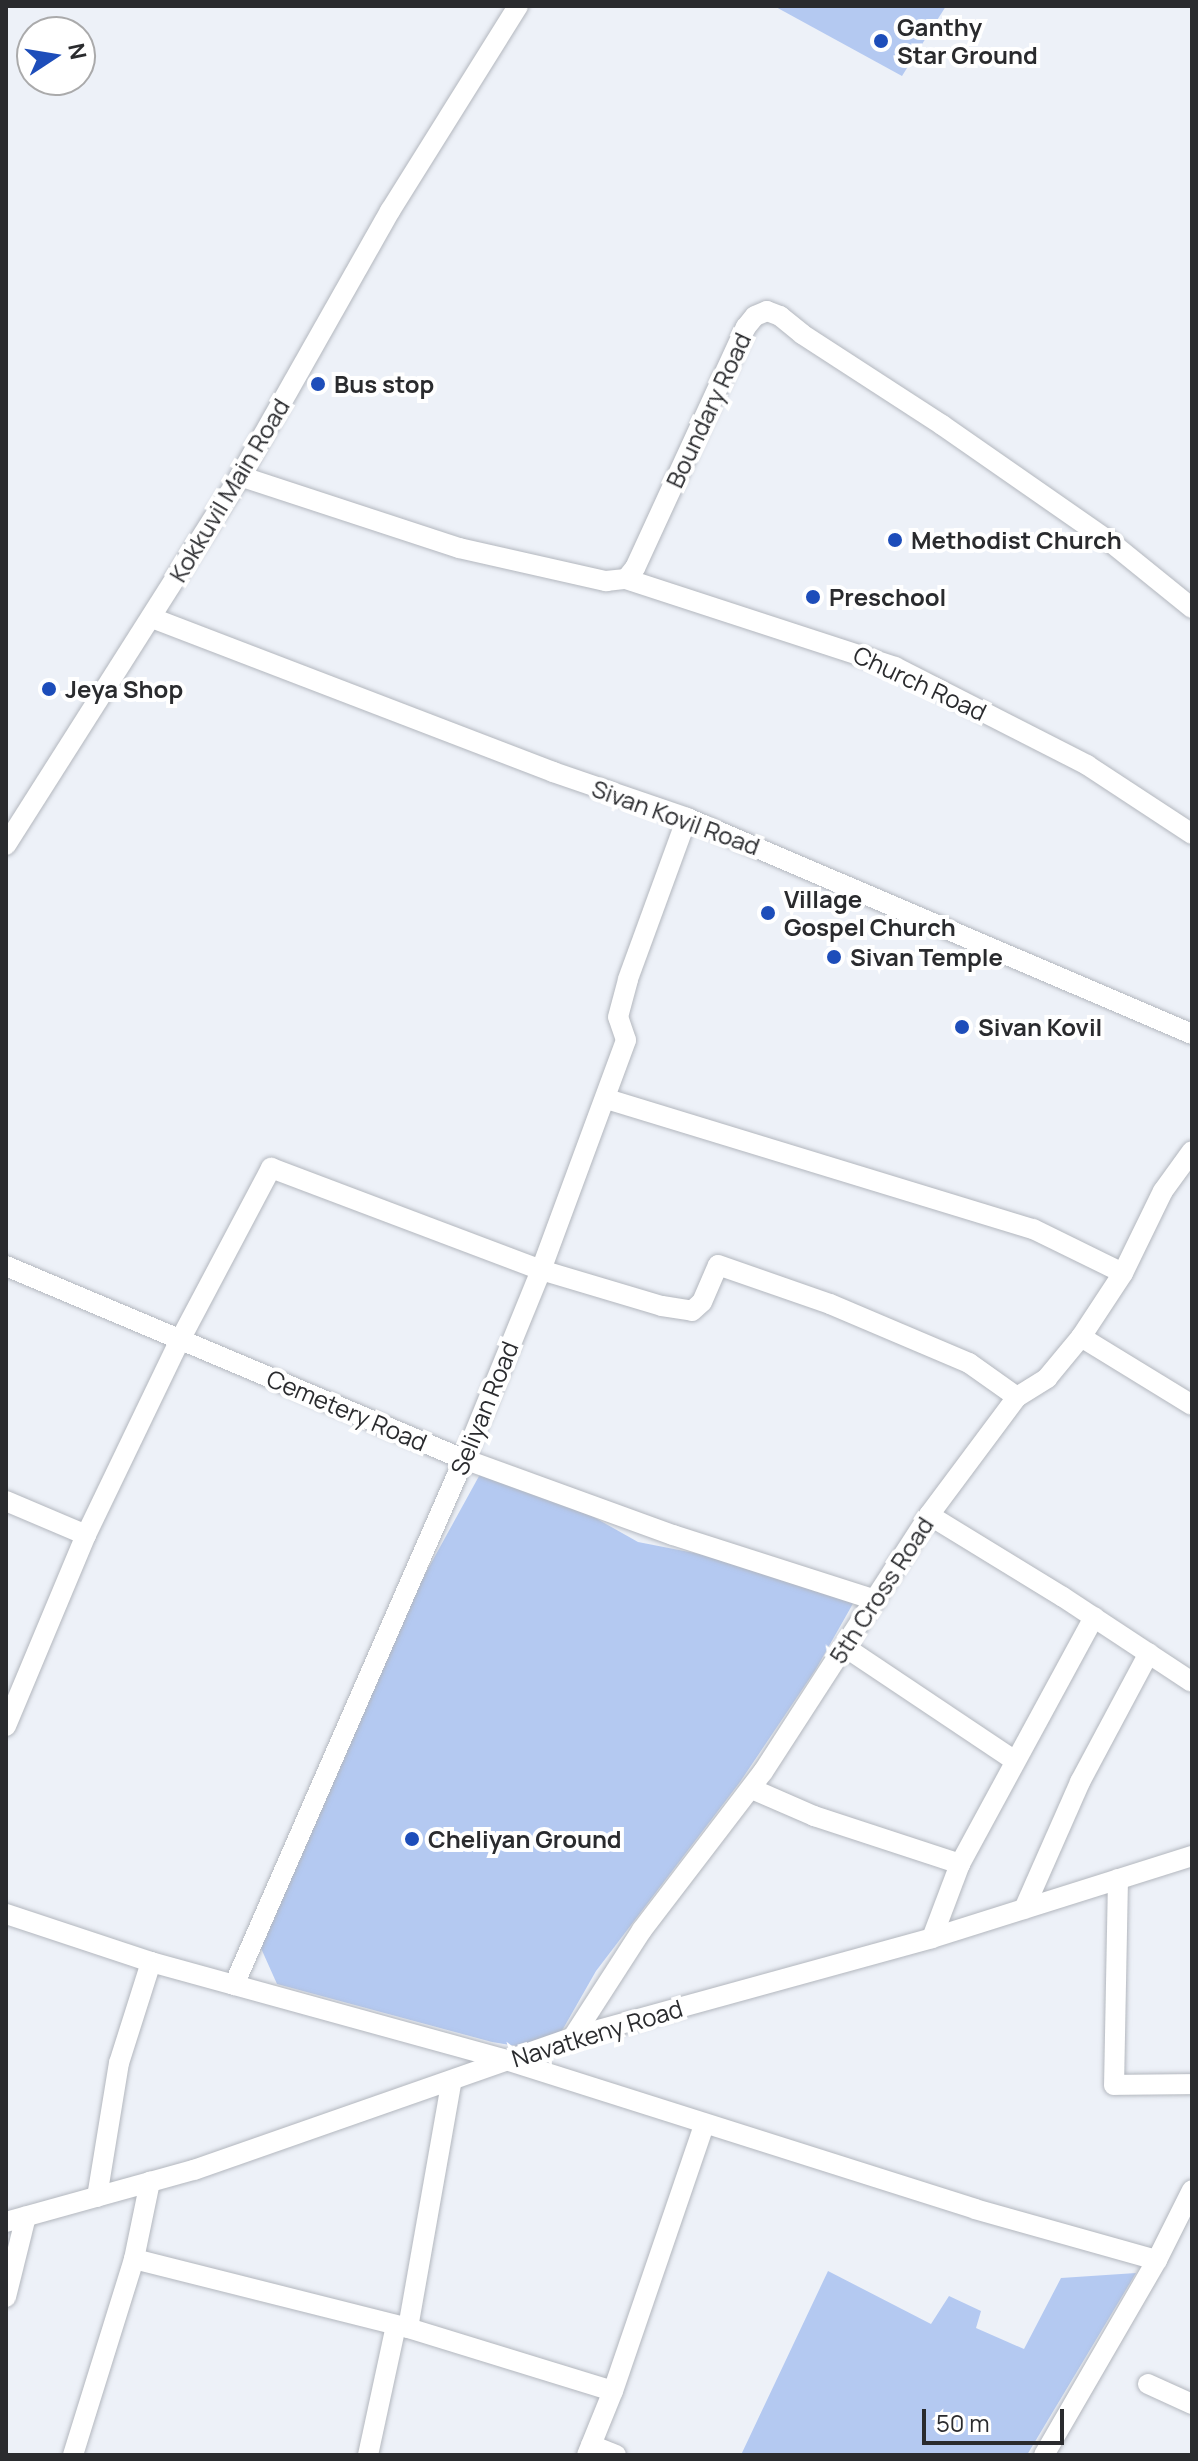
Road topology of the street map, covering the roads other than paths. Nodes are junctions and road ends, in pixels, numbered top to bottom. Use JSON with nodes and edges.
{"nodes":[{"id":1,"x":518,"y":6,"type":"edge"},
{"id":2,"x":240,"y":476,"type":"junction"},
{"id":3,"x":626,"y":579,"type":"junction"},
{"id":4,"x":1192,"y":608,"type":"edge"},
{"id":5,"x":152,"y":618,"type":"junction"},
{"id":6,"x":687,"y":818,"type":"junction"},
{"id":7,"x":1192,"y":834,"type":"edge"},
{"id":8,"x":6,"y":845,"type":"edge"},
{"id":9,"x":1192,"y":1034,"type":"edge"},
{"id":10,"x":607,"y":1099,"type":"junction"},
{"id":11,"x":1192,"y":1151,"type":"edge"},
{"id":12,"x":6,"y":1266,"type":"edge"},
{"id":13,"x":541,"y":1270,"type":"junction"},
{"id":14,"x":1123,"y":1273,"type":"junction"},
{"id":15,"x":1081,"y":1337,"type":"junction"},
{"id":16,"x":180,"y":1340,"type":"junction"},
{"id":17,"x":1017,"y":1397,"type":"junction"},
{"id":18,"x":1192,"y":1405,"type":"edge"},
{"id":19,"x":464,"y":1459,"type":"junction"},
{"id":20,"x":6,"y":1501,"type":"edge"},
{"id":21,"x":929,"y":1515,"type":"junction"},
{"id":22,"x":86,"y":1535,"type":"junction"},
{"id":23,"x":876,"y":1600,"type":"junction"},
{"id":24,"x":1094,"y":1617,"type":"junction"},
{"id":25,"x":845,"y":1647,"type":"junction"},
{"id":26,"x":1149,"y":1653,"type":"junction"},
{"id":27,"x":1192,"y":1682,"type":"edge"},
{"id":28,"x":6,"y":1726,"type":"edge"},
{"id":29,"x":1014,"y":1760,"type":"junction"},
{"id":30,"x":752,"y":1789,"type":"junction"},
{"id":31,"x":1192,"y":1856,"type":"edge"},
{"id":32,"x":960,"y":1864,"type":"junction"},
{"id":33,"x":1118,"y":1879,"type":"junction"},
{"id":34,"x":1024,"y":1909,"type":"junction"},
{"id":35,"x":6,"y":1914,"type":"edge"},
{"id":36,"x":932,"y":1938,"type":"junction"},
{"id":37,"x":151,"y":1962,"type":"junction"},
{"id":38,"x":234,"y":1985,"type":"junction"},
{"id":39,"x":573,"y":2037,"type":"junction"},
{"id":40,"x":506,"y":2060,"type":"junction"},
{"id":41,"x":451,"y":2083,"type":"junction"},
{"id":42,"x":1192,"y":2084,"type":"edge"},
{"id":43,"x":704,"y":2125,"type":"junction"},
{"id":44,"x":150,"y":2182,"type":"junction"},
{"id":45,"x":1192,"y":2190,"type":"edge"},
{"id":46,"x":97,"y":2197,"type":"junction"},
{"id":47,"x":16,"y":2219,"type":"edge"},
{"id":48,"x":1186,"y":2220,"type":"edge"},
{"id":49,"x":134,"y":2259,"type":"junction"},
{"id":50,"x":1157,"y":2260,"type":"junction"},
{"id":51,"x":6,"y":2297,"type":"edge"},
{"id":52,"x":402,"y":2327,"type":"junction"},
{"id":53,"x":1148,"y":2384,"type":"dead end"},
{"id":54,"x":613,"y":2391,"type":"junction"},
{"id":55,"x":1192,"y":2404,"type":"edge"},
{"id":56,"x":589,"y":2450,"type":"edge"},
{"id":57,"x":1054,"y":2452,"type":"edge"},
{"id":58,"x":73,"y":2455,"type":"edge"},
{"id":59,"x":368,"y":2455,"type":"edge"},
{"id":60,"x":616,"y":2455,"type":"edge"}],
"edges":[{"from":1,"to":2,"type":"street","name":"Kokkuvil Main Road"},
{"from":2,"to":3,"type":"street"},
{"from":2,"to":5,"type":"street","name":"Kokkuvil Main Road"},
{"from":3,"to":4,"type":"street","name":"Boundary Road"},
{"from":3,"to":7,"type":"street","name":"Church Road"},
{"from":5,"to":6,"type":"street","name":"Sivan Kovil Road"},
{"from":5,"to":8,"type":"street","name":"Kokkuvil Main Road"},
{"from":6,"to":9,"type":"street","name":"Sivan Kovil Road"},
{"from":6,"to":10,"type":"street","name":"Seliyan Road"},
{"from":10,"to":13,"type":"street","name":"Seliyan Road"},
{"from":10,"to":14,"type":"street"},
{"from":11,"to":14,"type":"street","name":"5th Cross Road"},
{"from":12,"to":16,"type":"street","name":"Cemetery Road"},
{"from":13,"to":16,"type":"street"},
{"from":13,"to":17,"type":"street"},
{"from":13,"to":19,"type":"street","name":"Seliyan Road"},
{"from":14,"to":15,"type":"street","name":"5th Cross Road"},
{"from":15,"to":17,"type":"street","name":"5th Cross Road"},
{"from":15,"to":18,"type":"street"},
{"from":16,"to":19,"type":"street","name":"Cemetery Road"},
{"from":16,"to":22,"type":"street"},
{"from":17,"to":21,"type":"street","name":"5th Cross Road"},
{"from":19,"to":23,"type":"street","name":"Cemetery Road"},
{"from":19,"to":38,"type":"street","name":"Seliyan Road"},
{"from":20,"to":22,"type":"street"},
{"from":21,"to":23,"type":"street","name":"5th Cross Road"},
{"from":21,"to":24,"type":"street"},
{"from":22,"to":28,"type":"street"},
{"from":23,"to":25,"type":"street","name":"5th Cross Road"},
{"from":24,"to":26,"type":"street"},
{"from":24,"to":29,"type":"street"},
{"from":25,"to":29,"type":"street"},
{"from":25,"to":30,"type":"street","name":"5th Cross Road"},
{"from":26,"to":27,"type":"street"},
{"from":26,"to":34,"type":"street"},
{"from":29,"to":32,"type":"street"},
{"from":30,"to":32,"type":"street"},
{"from":30,"to":39,"type":"street","name":"5th Cross Road"},
{"from":31,"to":33,"type":"street","name":"Navatkeny Road"},
{"from":32,"to":36,"type":"street"},
{"from":33,"to":34,"type":"street","name":"Navatkeny Road"},
{"from":33,"to":42,"type":"street"},
{"from":34,"to":36,"type":"street","name":"Navatkeny Road"},
{"from":35,"to":37,"type":"street"},
{"from":36,"to":39,"type":"street","name":"Navatkeny Road"},
{"from":37,"to":38,"type":"street"},
{"from":37,"to":46,"type":"street"},
{"from":38,"to":40,"type":"street"},
{"from":39,"to":40,"type":"street","name":"Navatkeny Road"},
{"from":40,"to":41,"type":"street","name":"Navatkeny Road"},
{"from":40,"to":43,"type":"street"},
{"from":41,"to":44,"type":"street","name":"Navatkeny Road"},
{"from":41,"to":52,"type":"street"},
{"from":43,"to":50,"type":"street"},
{"from":43,"to":54,"type":"street"},
{"from":44,"to":46,"type":"street","name":"Navatkeny Road"},
{"from":44,"to":49,"type":"street"},
{"from":45,"to":48,"type":"street"},
{"from":46,"to":47,"type":"street","name":"Navatkeny Road"},
{"from":47,"to":51,"type":"street"},
{"from":48,"to":50,"type":"street"},
{"from":49,"to":52,"type":"street"},
{"from":49,"to":58,"type":"street"},
{"from":50,"to":57,"type":"street"},
{"from":52,"to":54,"type":"street"},
{"from":52,"to":59,"type":"street"},
{"from":53,"to":55,"type":"street"},
{"from":54,"to":56,"type":"street"},
{"from":56,"to":60,"type":"street"}]}
